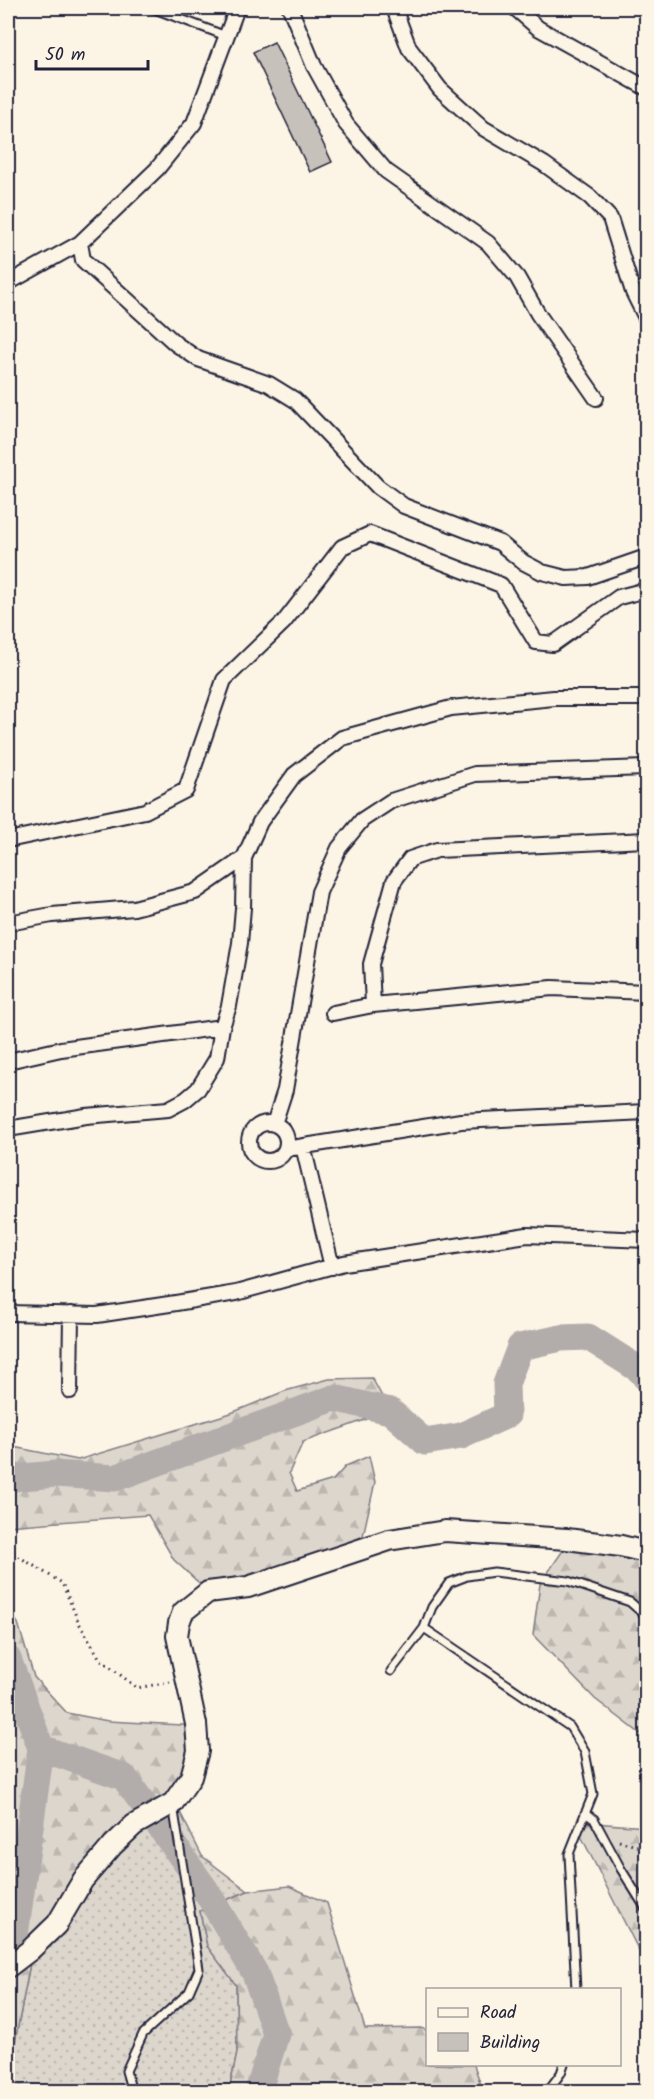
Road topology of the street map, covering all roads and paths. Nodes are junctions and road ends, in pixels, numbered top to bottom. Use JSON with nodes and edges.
{"nodes":[{"id":1,"x":152,"y":8,"type":"edge"},
{"id":2,"x":237,"y":8,"type":"edge"},
{"id":3,"x":290,"y":8,"type":"edge"},
{"id":4,"x":394,"y":8,"type":"edge"},
{"id":5,"x":515,"y":8,"type":"edge"},
{"id":6,"x":226,"y":36,"type":"junction"},
{"id":7,"x":646,"y":88,"type":"edge"},
{"id":8,"x":80,"y":243,"type":"junction"},
{"id":9,"x":8,"y":283,"type":"edge"},
{"id":10,"x":646,"y":318,"type":"edge"},
{"id":11,"x":596,"y":398,"type":"dead end"},
{"id":12,"x":646,"y":556,"type":"edge"},
{"id":13,"x":646,"y":590,"type":"edge"},
{"id":14,"x":646,"y":698,"type":"edge"},
{"id":15,"x":646,"y":768,"type":"edge"},
{"id":16,"x":8,"y":840,"type":"edge"},
{"id":17,"x":646,"y":840,"type":"edge"},
{"id":18,"x":244,"y":858,"type":"junction"},
{"id":19,"x":8,"y":923,"type":"edge"},
{"id":20,"x":646,"y":992,"type":"edge"},
{"id":21,"x":374,"y":1005,"type":"junction"},
{"id":22,"x":333,"y":1013,"type":"dead end"},
{"id":23,"x":222,"y":1027,"type":"junction"},
{"id":24,"x":8,"y":1061,"type":"edge"},
{"id":25,"x":646,"y":1112,"type":"edge"},
{"id":26,"x":274,"y":1124,"type":"junction"},
{"id":27,"x":8,"y":1129,"type":"edge"},
{"id":28,"x":303,"y":1146,"type":"junction"},
{"id":29,"x":286,"y":1149,"type":"junction"},
{"id":30,"x":646,"y":1240,"type":"edge"},
{"id":31,"x":332,"y":1267,"type":"junction"},
{"id":32,"x":8,"y":1313,"type":"edge"},
{"id":33,"x":71,"y":1314,"type":"junction"},
{"id":34,"x":70,"y":1391,"type":"dead end"},
{"id":35,"x":8,"y":1550,"type":"edge"},
{"id":36,"x":646,"y":1552,"type":"edge"},
{"id":37,"x":646,"y":1616,"type":"edge"},
{"id":38,"x":424,"y":1628,"type":"junction"},
{"id":39,"x":391,"y":1671,"type":"dead end"},
{"id":40,"x":186,"y":1680,"type":"junction"},
{"id":41,"x":173,"y":1803,"type":"junction"},
{"id":42,"x":585,"y":1813,"type":"junction"},
{"id":43,"x":604,"y":1837,"type":"junction"},
{"id":44,"x":646,"y":1845,"type":"edge"},
{"id":45,"x":646,"y":1909,"type":"edge"},
{"id":46,"x":8,"y":1967,"type":"edge"},
{"id":47,"x":576,"y":1988,"type":"edge"},
{"id":48,"x":563,"y":2066,"type":"edge"},
{"id":49,"x":132,"y":2091,"type":"edge"},
{"id":50,"x":547,"y":2091,"type":"edge"}],
"edges":[{"from":1,"to":6,"type":"lane"},
{"from":2,"to":6,"type":"street"},
{"from":3,"to":11,"type":"street"},
{"from":4,"to":10,"type":"street"},
{"from":5,"to":7,"type":"street"},
{"from":6,"to":8,"type":"street"},
{"from":8,"to":9,"type":"street"},
{"from":8,"to":12,"type":"street"},
{"from":13,"to":16,"type":"street"},
{"from":14,"to":18,"type":"street"},
{"from":15,"to":26,"type":"street"},
{"from":17,"to":21,"type":"street"},
{"from":18,"to":19,"type":"street"},
{"from":18,"to":23,"type":"street"},
{"from":20,"to":21,"type":"street"},
{"from":21,"to":22,"type":"street"},
{"from":23,"to":24,"type":"street"},
{"from":23,"to":27,"type":"street"},
{"from":25,"to":28,"type":"street"},
{"from":26,"to":29,"type":"street"},
{"from":26,"to":29,"type":"street"},
{"from":28,"to":29,"type":"street"},
{"from":28,"to":31,"type":"street"},
{"from":30,"to":31,"type":"street"},
{"from":31,"to":33,"type":"street"},
{"from":32,"to":33,"type":"street"},
{"from":33,"to":34,"type":"street"},
{"from":35,"to":40,"type":"path"},
{"from":36,"to":40,"type":"street"},
{"from":37,"to":38,"type":"lane"},
{"from":38,"to":39,"type":"lane"},
{"from":38,"to":42,"type":"lane"},
{"from":40,"to":41,"type":"street"},
{"from":41,"to":46,"type":"street"},
{"from":41,"to":49,"type":"lane"},
{"from":42,"to":43,"type":"lane"},
{"from":42,"to":47,"type":"lane"},
{"from":43,"to":44,"type":"path"},
{"from":43,"to":45,"type":"lane"},
{"from":48,"to":50,"type":"lane"}]}
